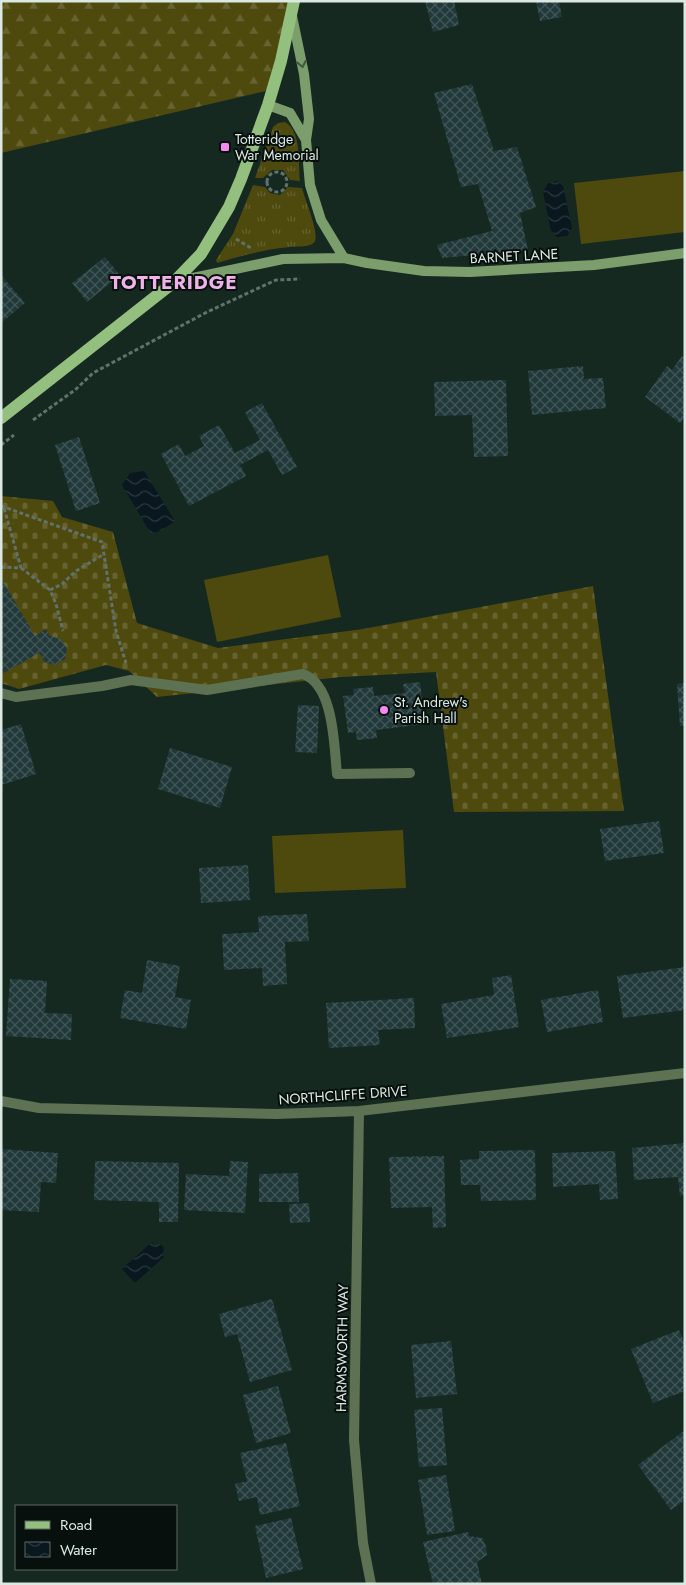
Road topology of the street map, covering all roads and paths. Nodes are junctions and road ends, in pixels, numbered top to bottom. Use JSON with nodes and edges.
{"nodes":[{"id":1,"x":294,"y":1,"type":"edge"},
{"id":2,"x":292,"y":16,"type":"junction"},
{"id":3,"x":268,"y":105,"type":"junction"},
{"id":4,"x":306,"y":140,"type":"junction"},
{"id":5,"x":274,"y":173,"type":"joint"},
{"id":6,"x":236,"y":239,"type":"dead end"},
{"id":7,"x":258,"y":252,"type":"dead end"},
{"id":8,"x":685,"y":253,"type":"edge"},
{"id":9,"x":344,"y":258,"type":"junction"},
{"id":10,"x":305,"y":278,"type":"dead end"},
{"id":11,"x":174,"y":282,"type":"junction"},
{"id":12,"x":1,"y":418,"type":"edge"},
{"id":13,"x":29,"y":423,"type":"dead end"},
{"id":14,"x":17,"y":432,"type":"dead end"},
{"id":15,"x":1,"y":445,"type":"edge"},
{"id":16,"x":3,"y":507,"type":"edge"},
{"id":17,"x":104,"y":554,"type":"junction"},
{"id":18,"x":1,"y":567,"type":"edge"},
{"id":19,"x":21,"y":568,"type":"junction"},
{"id":20,"x":50,"y":590,"type":"junction"},
{"id":21,"x":63,"y":631,"type":"dead end"},
{"id":22,"x":131,"y":680,"type":"junction"},
{"id":23,"x":1,"y":693,"type":"edge"},
{"id":24,"x":410,"y":773,"type":"dead end"},
{"id":25,"x":685,"y":1073,"type":"edge"},
{"id":26,"x":1,"y":1101,"type":"edge"},
{"id":27,"x":359,"y":1111,"type":"junction"},
{"id":28,"x":371,"y":1584,"type":"edge"}],
"edges":[{"from":1,"to":2,"type":"main road"},
{"from":2,"to":3,"type":"main road"},
{"from":2,"to":4,"type":"street","one_way":true},
{"from":3,"to":4,"type":"street"},
{"from":3,"to":11,"type":"main road"},
{"from":4,"to":9,"type":"street"},
{"from":5,"to":5,"type":"path"},
{"from":6,"to":7,"type":"path"},
{"from":8,"to":9,"type":"street","name":"BARNET LANE"},
{"from":9,"to":11,"type":"street","name":"BARNET LANE"},
{"from":10,"to":13,"type":"path"},
{"from":11,"to":12,"type":"main road"},
{"from":14,"to":15,"type":"path"},
{"from":16,"to":17,"type":"path"},
{"from":16,"to":19,"type":"path"},
{"from":17,"to":20,"type":"path"},
{"from":17,"to":22,"type":"path"},
{"from":18,"to":19,"type":"path"},
{"from":19,"to":20,"type":"path"},
{"from":20,"to":21,"type":"path"},
{"from":22,"to":23,"type":"street"},
{"from":22,"to":24,"type":"street"},
{"from":25,"to":27,"type":"street","name":"NORTHCLIFFE DRIVE"},
{"from":26,"to":27,"type":"street","name":"NORTHCLIFFE DRIVE"},
{"from":27,"to":28,"type":"street","name":"HARMSWORTH WAY"}]}
